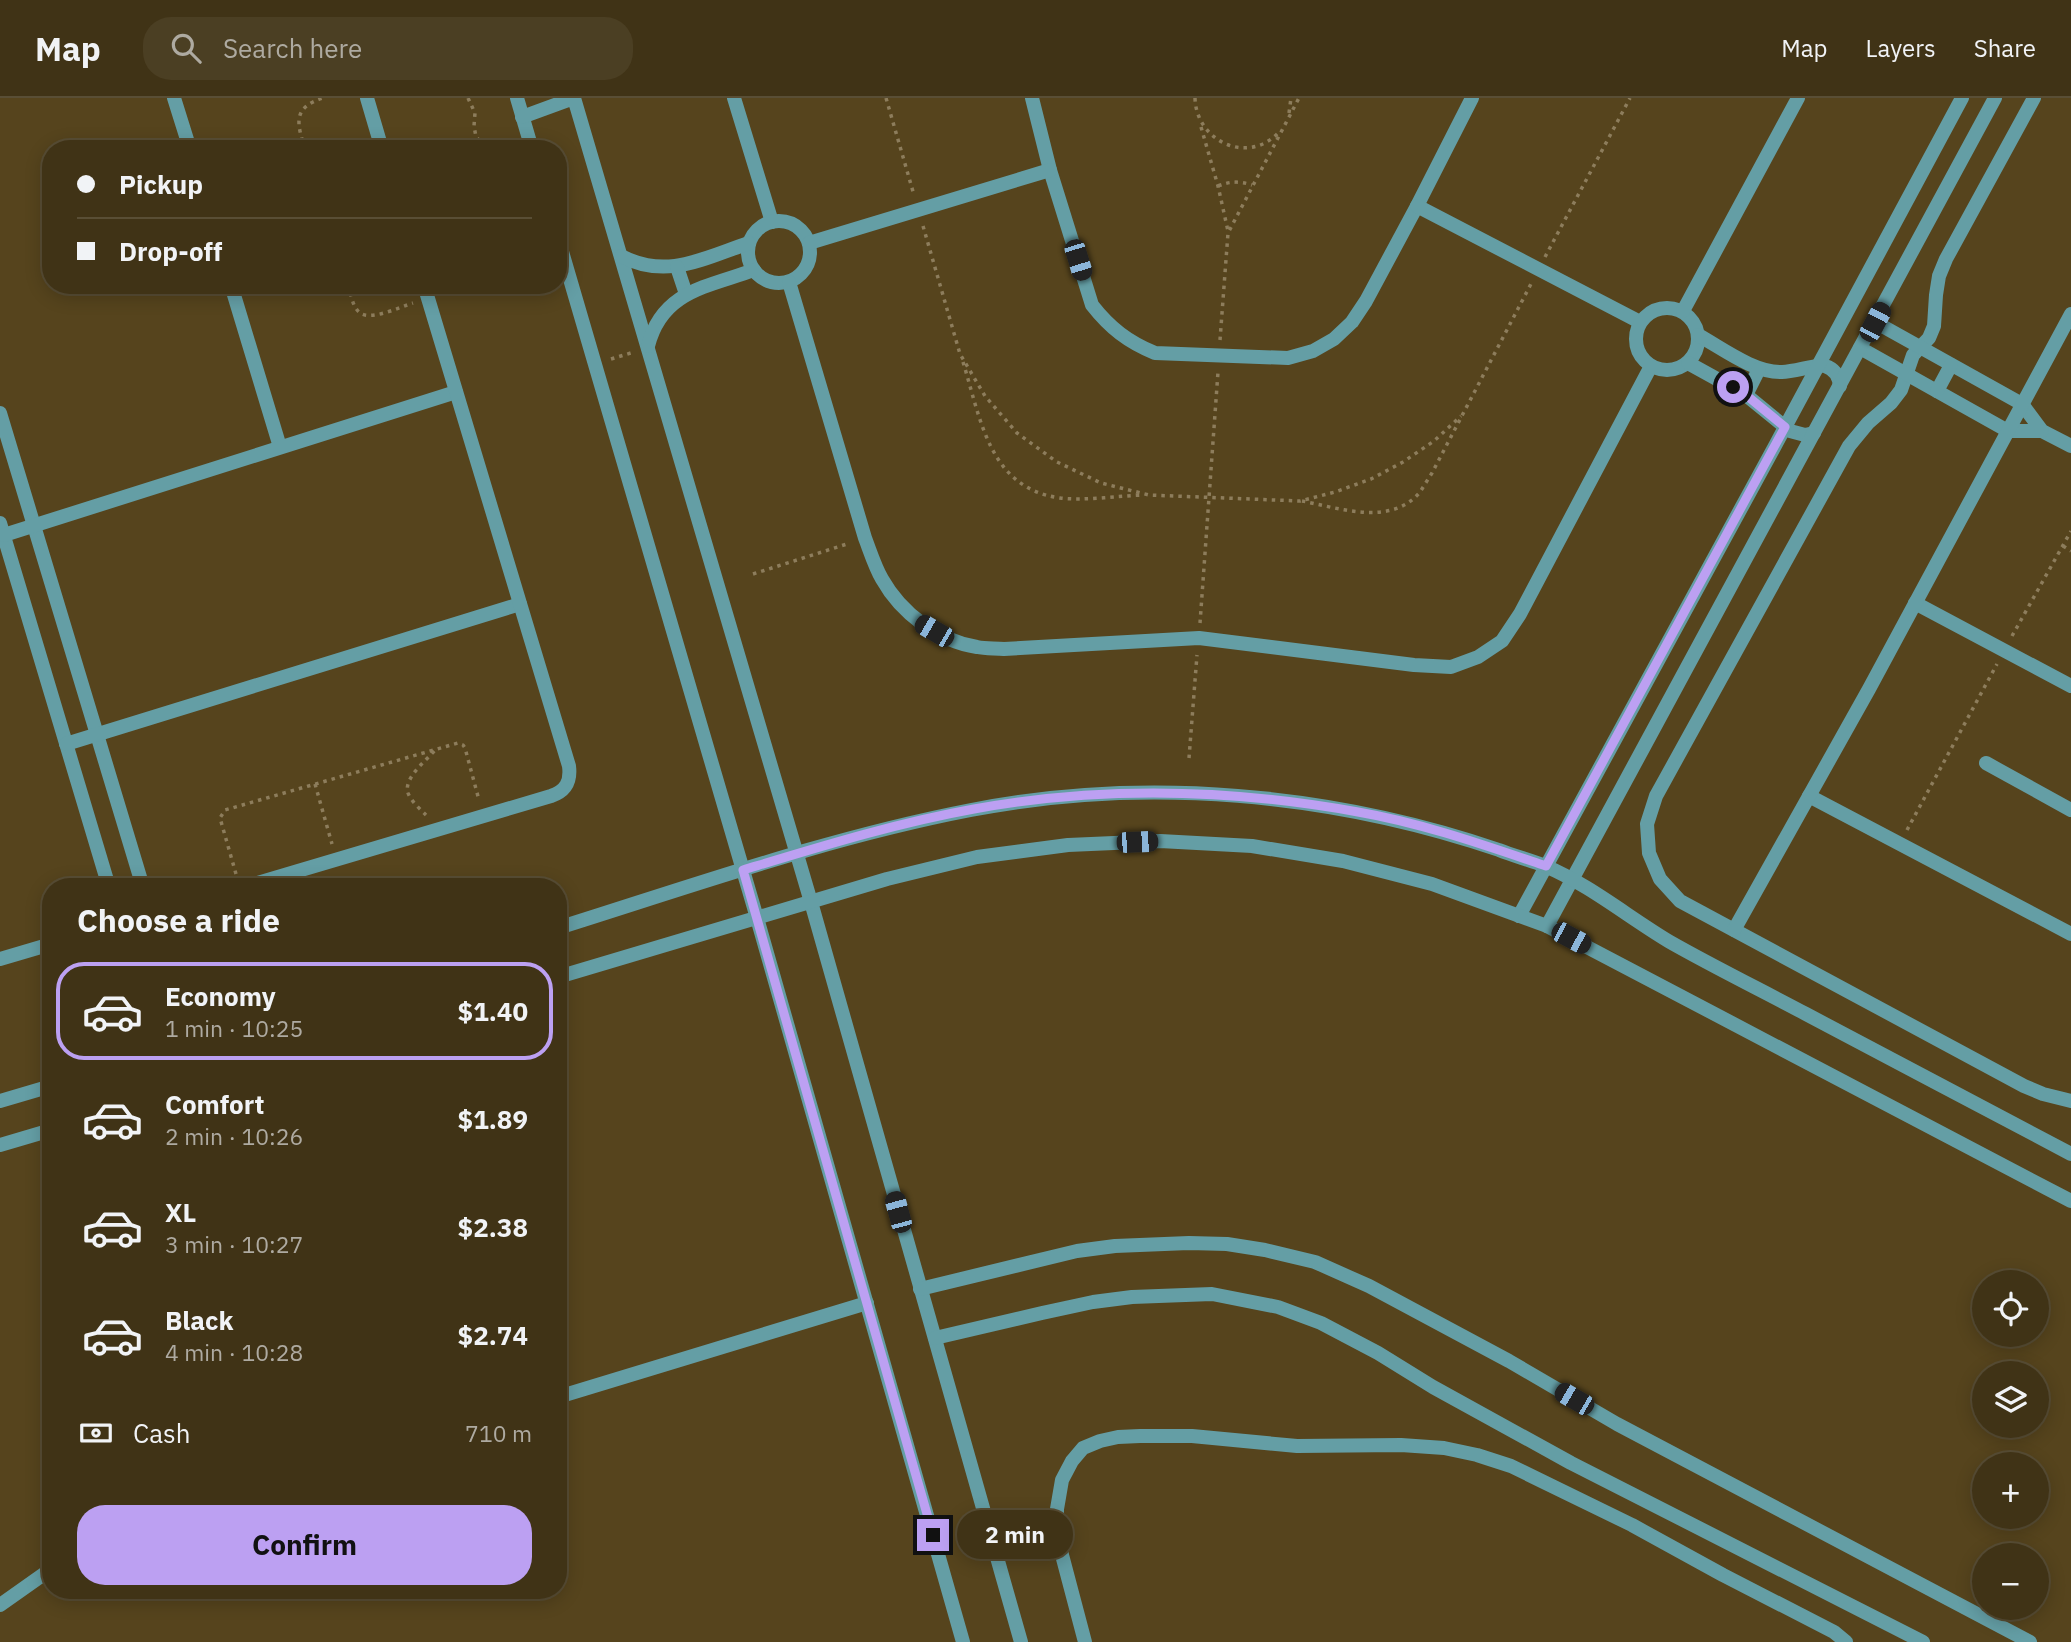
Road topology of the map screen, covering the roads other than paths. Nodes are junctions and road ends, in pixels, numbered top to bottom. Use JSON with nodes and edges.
{"nodes":[{"id":1,"x":174,"y":98,"type":"edge"},
{"id":2,"x":367,"y":98,"type":"edge"},
{"id":3,"x":517,"y":98,"type":"edge"},
{"id":4,"x":575,"y":98,"type":"edge"},
{"id":5,"x":734,"y":98,"type":"edge"},
{"id":6,"x":1032,"y":98,"type":"edge"},
{"id":7,"x":1472,"y":98,"type":"edge"},
{"id":8,"x":1798,"y":98,"type":"edge"},
{"id":9,"x":1962,"y":98,"type":"edge"},
{"id":10,"x":1995,"y":98,"type":"edge"},
{"id":11,"x":2034,"y":98,"type":"edge"},
{"id":12,"x":522,"y":117,"type":"junction"},
{"id":13,"x":187,"y":140,"type":"edge"},
{"id":14,"x":380,"y":140,"type":"edge"},
{"id":15,"x":529,"y":140,"type":"edge"},
{"id":16,"x":1050,"y":170,"type":"junction"},
{"id":17,"x":1418,"y":206,"type":"junction"},
{"id":18,"x":772,"y":222,"type":"junction"},
{"id":19,"x":749,"y":243,"type":"junction"},
{"id":20,"x":809,"y":243,"type":"junction"},
{"id":21,"x":621,"y":256,"type":"junction"},
{"id":22,"x":677,"y":267,"type":"junction"},
{"id":23,"x":567,"y":268,"type":"edge"},
{"id":24,"x":754,"y":271,"type":"junction"},
{"id":25,"x":789,"y":282,"type":"junction"},
{"id":26,"x":234,"y":294,"type":"edge"},
{"id":27,"x":427,"y":294,"type":"edge"},
{"id":28,"x":686,"y":294,"type":"junction"},
{"id":29,"x":1683,"y":311,"type":"junction"},
{"id":30,"x":2071,"y":314,"type":"edge"},
{"id":31,"x":1640,"y":322,"type":"junction"},
{"id":32,"x":1875,"y":322,"type":"junction"},
{"id":33,"x":1698,"y":335,"type":"junction"},
{"id":34,"x":648,"y":347,"type":"junction"},
{"id":35,"x":1919,"y":347,"type":"junction"},
{"id":36,"x":1860,"y":348,"type":"junction"},
{"id":37,"x":1688,"y":363,"type":"junction"},
{"id":38,"x":1819,"y":365,"type":"junction"},
{"id":39,"x":1951,"y":365,"type":"junction"},
{"id":40,"x":1651,"y":366,"type":"junction"},
{"id":41,"x":1759,"y":369,"type":"junction"},
{"id":42,"x":1907,"y":375,"type":"junction"},
{"id":43,"x":1840,"y":386,"type":"junction"},
{"id":44,"x":1937,"y":391,"type":"junction"},
{"id":45,"x":456,"y":392,"type":"junction"},
{"id":46,"x":1746,"y":395,"type":"junction"},
{"id":47,"x":2022,"y":404,"type":"junction"},
{"id":48,"x":0,"y":413,"type":"edge"},
{"id":49,"x":1785,"y":427,"type":"junction"},
{"id":50,"x":2008,"y":431,"type":"junction"},
{"id":51,"x":2042,"y":431,"type":"junction"},
{"id":52,"x":1814,"y":433,"type":"junction"},
{"id":53,"x":2071,"y":446,"type":"edge"},
{"id":54,"x":281,"y":447,"type":"junction"},
{"id":55,"x":33,"y":525,"type":"junction"},
{"id":56,"x":2,"y":529,"type":"edge"},
{"id":57,"x":1915,"y":603,"type":"junction"},
{"id":58,"x":520,"y":604,"type":"junction"},
{"id":59,"x":2071,"y":686,"type":"edge"},
{"id":60,"x":97,"y":734,"type":"junction"},
{"id":61,"x":66,"y":744,"type":"junction"},
{"id":62,"x":1986,"y":763,"type":"dead end"},
{"id":63,"x":1808,"y":796,"type":"junction"},
{"id":64,"x":2071,"y":810,"type":"edge"},
{"id":65,"x":796,"y":853,"type":"junction"},
{"id":66,"x":1546,"y":866,"type":"junction"},
{"id":67,"x":743,"y":870,"type":"junction"},
{"id":68,"x":106,"y":878,"type":"edge"},
{"id":69,"x":140,"y":878,"type":"edge"},
{"id":70,"x":262,"y":878,"type":"edge"},
{"id":71,"x":1572,"y":880,"type":"junction"},
{"id":72,"x":811,"y":902,"type":"junction"},
{"id":73,"x":1519,"y":916,"type":"junction"},
{"id":74,"x":757,"y":918,"type":"junction"},
{"id":75,"x":567,"y":925,"type":"edge"},
{"id":76,"x":1547,"y":926,"type":"junction"},
{"id":77,"x":1734,"y":930,"type":"junction"},
{"id":78,"x":2071,"y":934,"type":"edge"},
{"id":79,"x":42,"y":947,"type":"edge"},
{"id":80,"x":0,"y":959,"type":"edge"},
{"id":81,"x":567,"y":974,"type":"edge"},
{"id":82,"x":42,"y":1089,"type":"edge"},
{"id":83,"x":0,"y":1101,"type":"edge"},
{"id":84,"x":2071,"y":1101,"type":"edge"},
{"id":85,"x":42,"y":1133,"type":"edge"},
{"id":86,"x":0,"y":1145,"type":"edge"},
{"id":87,"x":2071,"y":1154,"type":"edge"},
{"id":88,"x":2071,"y":1201,"type":"edge"},
{"id":89,"x":920,"y":1289,"type":"junction"},
{"id":90,"x":867,"y":1303,"type":"junction"},
{"id":91,"x":935,"y":1338,"type":"junction"},
{"id":92,"x":567,"y":1394,"type":"edge"},
{"id":93,"x":42,"y":1575,"type":"edge"},
{"id":94,"x":0,"y":1605,"type":"edge"},
{"id":95,"x":963,"y":1642,"type":"edge"},
{"id":96,"x":1021,"y":1642,"type":"edge"},
{"id":97,"x":1085,"y":1642,"type":"edge"},
{"id":98,"x":1846,"y":1642,"type":"edge"},
{"id":99,"x":1923,"y":1642,"type":"edge"},
{"id":100,"x":2030,"y":1642,"type":"edge"}],
"edges":[{"from":1,"to":13,"type":"street"},
{"from":2,"to":14,"type":"street"},
{"from":3,"to":12,"type":"street"},
{"from":4,"to":12,"type":"street"},
{"from":4,"to":21,"type":"street"},
{"from":5,"to":18,"type":"street"},
{"from":6,"to":16,"type":"street"},
{"from":7,"to":17,"type":"street"},
{"from":8,"to":29,"type":"street"},
{"from":9,"to":38,"type":"street"},
{"from":10,"to":32,"type":"street"},
{"from":11,"to":35,"type":"street"},
{"from":12,"to":15,"type":"street"},
{"from":16,"to":17,"type":"street"},
{"from":16,"to":20,"type":"street"},
{"from":17,"to":31,"type":"street"},
{"from":18,"to":19,"type":"street"},
{"from":18,"to":20,"type":"street"},
{"from":19,"to":22,"type":"street"},
{"from":19,"to":24,"type":"street"},
{"from":20,"to":25,"type":"street"},
{"from":21,"to":22,"type":"street"},
{"from":21,"to":34,"type":"street"},
{"from":22,"to":28,"type":"street"},
{"from":23,"to":67,"type":"street"},
{"from":24,"to":25,"type":"street"},
{"from":24,"to":28,"type":"street"},
{"from":25,"to":40,"type":"street"},
{"from":26,"to":54,"type":"street"},
{"from":27,"to":45,"type":"street"},
{"from":28,"to":34,"type":"street"},
{"from":29,"to":31,"type":"street"},
{"from":29,"to":33,"type":"street"},
{"from":30,"to":47,"type":"street"},
{"from":31,"to":40,"type":"street"},
{"from":32,"to":35,"type":"street"},
{"from":32,"to":36,"type":"street"},
{"from":33,"to":37,"type":"street"},
{"from":33,"to":41,"type":"street"},
{"from":34,"to":65,"type":"street"},
{"from":35,"to":39,"type":"street"},
{"from":35,"to":42,"type":"street"},
{"from":36,"to":42,"type":"street"},
{"from":36,"to":43,"type":"street"},
{"from":37,"to":40,"type":"street"},
{"from":37,"to":46,"type":"street"},
{"from":38,"to":41,"type":"street"},
{"from":38,"to":43,"type":"street"},
{"from":38,"to":49,"type":"street"},
{"from":39,"to":44,"type":"street"},
{"from":39,"to":47,"type":"street"},
{"from":41,"to":46,"type":"street"},
{"from":42,"to":44,"type":"street"},
{"from":42,"to":77,"type":"street"},
{"from":43,"to":52,"type":"street"},
{"from":44,"to":50,"type":"street"},
{"from":45,"to":54,"type":"street"},
{"from":45,"to":58,"type":"street"},
{"from":46,"to":49,"type":"street"},
{"from":47,"to":50,"type":"street"},
{"from":47,"to":51,"type":"street"},
{"from":48,"to":55,"type":"street"},
{"from":49,"to":52,"type":"street"},
{"from":49,"to":66,"type":"street"},
{"from":50,"to":51,"type":"street"},
{"from":50,"to":57,"type":"street"},
{"from":51,"to":53,"type":"street"},
{"from":52,"to":71,"type":"street"},
{"from":54,"to":55,"type":"street"},
{"from":55,"to":56,"type":"street"},
{"from":55,"to":60,"type":"street"},
{"from":56,"to":61,"type":"street"},
{"from":57,"to":59,"type":"street"},
{"from":57,"to":63,"type":"street"},
{"from":58,"to":60,"type":"street"},
{"from":58,"to":70,"type":"street"},
{"from":60,"to":61,"type":"street"},
{"from":60,"to":69,"type":"street"},
{"from":61,"to":68,"type":"street"},
{"from":62,"to":64,"type":"street"},
{"from":63,"to":77,"type":"street"},
{"from":63,"to":78,"type":"street"},
{"from":65,"to":66,"type":"street"},
{"from":65,"to":67,"type":"street"},
{"from":65,"to":72,"type":"street"},
{"from":66,"to":71,"type":"street"},
{"from":66,"to":73,"type":"street"},
{"from":67,"to":74,"type":"street"},
{"from":67,"to":75,"type":"street"},
{"from":71,"to":76,"type":"street"},
{"from":71,"to":87,"type":"street"},
{"from":72,"to":73,"type":"street"},
{"from":72,"to":74,"type":"street"},
{"from":72,"to":89,"type":"street"},
{"from":73,"to":76,"type":"street"},
{"from":74,"to":81,"type":"street"},
{"from":74,"to":90,"type":"street"},
{"from":76,"to":88,"type":"street"},
{"from":77,"to":84,"type":"street"},
{"from":79,"to":80,"type":"street"},
{"from":82,"to":83,"type":"street"},
{"from":85,"to":86,"type":"street"},
{"from":89,"to":91,"type":"street"},
{"from":89,"to":100,"type":"street"},
{"from":90,"to":92,"type":"street"},
{"from":90,"to":95,"type":"street"},
{"from":91,"to":96,"type":"street"},
{"from":91,"to":99,"type":"street"},
{"from":93,"to":94,"type":"street"},
{"from":97,"to":98,"type":"street"}]}
